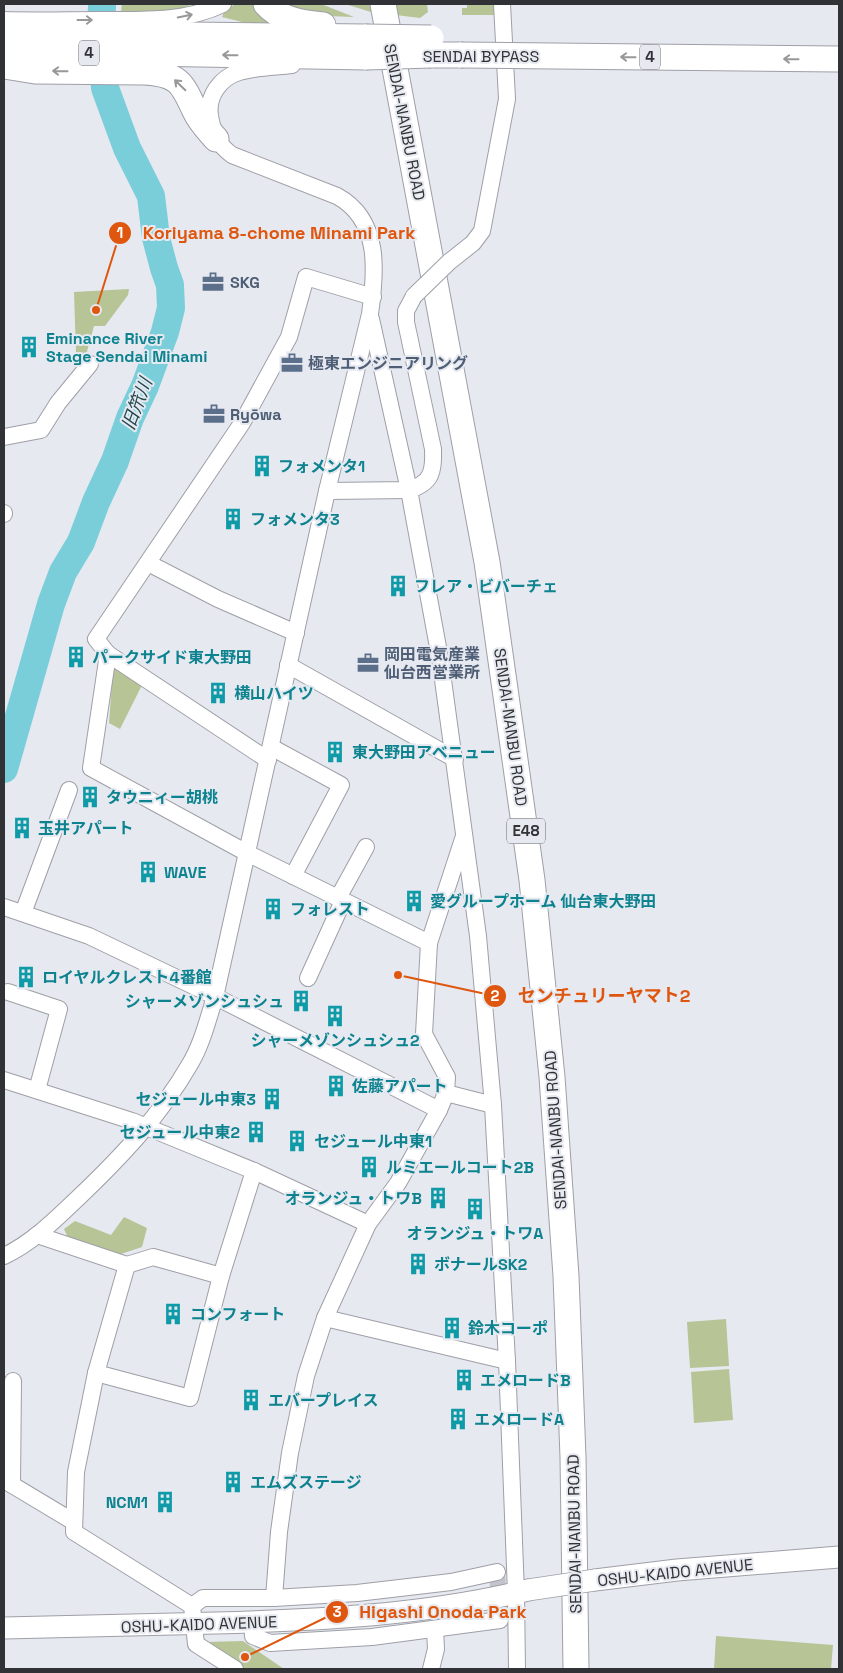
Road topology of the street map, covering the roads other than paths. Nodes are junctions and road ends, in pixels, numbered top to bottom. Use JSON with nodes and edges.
{"nodes":[{"id":1,"x":223,"y":4,"type":"edge"},
{"id":2,"x":266,"y":4,"type":"edge"},
{"id":3,"x":383,"y":4,"type":"edge"},
{"id":4,"x":502,"y":4,"type":"edge"},
{"id":5,"x":4,"y":20,"type":"edge"},
{"id":6,"x":4,"y":33,"type":"edge"},
{"id":7,"x":839,"y":43,"type":"edge"},
{"id":8,"x":35,"y":44,"type":"junction"},
{"id":9,"x":144,"y":45,"type":"junction"},
{"id":10,"x":359,"y":47,"type":"junction"},
{"id":11,"x":461,"y":47,"type":"junction"},
{"id":12,"x":4,"y":53,"type":"edge"},
{"id":13,"x":839,"y":60,"type":"edge"},
{"id":14,"x":4,"y":66,"type":"edge"},
{"id":15,"x":216,"y":139,"type":"junction"},
{"id":16,"x":372,"y":297,"type":"junction"},
{"id":17,"x":370,"y":314,"type":"junction"},
{"id":18,"x":90,"y":364,"type":"dead end"},
{"id":19,"x":4,"y":437,"type":"edge"},
{"id":20,"x":409,"y":490,"type":"junction"},
{"id":21,"x":327,"y":491,"type":"junction"},
{"id":22,"x":148,"y":563,"type":"junction"},
{"id":23,"x":296,"y":633,"type":"junction"},
{"id":24,"x":108,"y":654,"type":"junction"},
{"id":25,"x":288,"y":665,"type":"junction"},
{"id":26,"x":270,"y":753,"type":"junction"},
{"id":27,"x":455,"y":759,"type":"junction"},
{"id":28,"x":69,"y":790,"type":"dead end"},
{"id":29,"x":464,"y":834,"type":"junction"},
{"id":30,"x":366,"y":847,"type":"dead end"},
{"id":31,"x":247,"y":853,"type":"junction"},
{"id":32,"x":293,"y":876,"type":"junction"},
{"id":33,"x":340,"y":900,"type":"junction"},
{"id":34,"x":4,"y":907,"type":"edge"},
{"id":35,"x":23,"y":913,"type":"junction"},
{"id":36,"x":429,"y":943,"type":"junction"},
{"id":37,"x":308,"y":978,"type":"dead end"},
{"id":38,"x":8,"y":992,"type":"dead end"},
{"id":39,"x":215,"y":997,"type":"junction"},
{"id":40,"x":4,"y":1080,"type":"edge"},
{"id":41,"x":37,"y":1090,"type":"junction"},
{"id":42,"x":446,"y":1093,"type":"junction"},
{"id":43,"x":493,"y":1105,"type":"junction"},
{"id":44,"x":439,"y":1110,"type":"junction"},
{"id":45,"x":147,"y":1127,"type":"junction"},
{"id":46,"x":254,"y":1171,"type":"junction"},
{"id":47,"x":368,"y":1224,"type":"junction"},
{"id":48,"x":38,"y":1235,"type":"junction"},
{"id":49,"x":4,"y":1256,"type":"edge"},
{"id":50,"x":127,"y":1265,"type":"junction"},
{"id":51,"x":221,"y":1276,"type":"junction"},
{"id":52,"x":325,"y":1318,"type":"junction"},
{"id":53,"x":507,"y":1362,"type":"junction"},
{"id":54,"x":96,"y":1373,"type":"junction"},
{"id":55,"x":13,"y":1381,"type":"dead end"},
{"id":56,"x":8,"y":1483,"type":"edge"},
{"id":57,"x":74,"y":1522,"type":"junction"},
{"id":58,"x":839,"y":1557,"type":"edge"},
{"id":59,"x":497,"y":1572,"type":"dead end"},
{"id":60,"x":522,"y":1592,"type":"junction"},
{"id":61,"x":274,"y":1598,"type":"junction"},
{"id":62,"x":193,"y":1615,"type":"junction"},
{"id":63,"x":500,"y":1620,"type":"dead end"},
{"id":64,"x":252,"y":1622,"type":"junction"},
{"id":65,"x":4,"y":1628,"type":"edge"},
{"id":66,"x":434,"y":1629,"type":"junction"},
{"id":67,"x":235,"y":1669,"type":"edge"},
{"id":68,"x":431,"y":1669,"type":"edge"},
{"id":69,"x":517,"y":1669,"type":"edge"},
{"id":70,"x":576,"y":1669,"type":"edge"}],
"edges":[{"from":9,"to":1,"type":"street","one_way":true},
{"from":2,"to":10,"type":"highway"},
{"from":3,"to":70,"type":"highway","name":"SENDAI-NANBU ROAD","number":"E48"},
{"from":4,"to":20,"type":"street","bridge":true},
{"from":5,"to":8,"type":"street"},
{"from":6,"to":8,"type":"highway","name":"SENDAI BYPASS","number":"4"},
{"from":7,"to":11,"type":"highway","name":"SENDAI BYPASS","number":"4"},
{"from":9,"to":8,"type":"highway","one_way":true},
{"from":8,"to":9,"type":"highway","name":"SENDAI BYPASS","number":"4","one_way":true},
{"from":8,"to":12,"type":"highway","name":"SENDAI BYPASS","number":"4"},
{"from":8,"to":14,"type":"highway"},
{"from":9,"to":10,"type":"highway","name":"SENDAI BYPASS","number":"4"},
{"from":15,"to":9,"type":"highway","one_way":true},
{"from":10,"to":11,"type":"highway","name":"SENDAI BYPASS","number":"4","bridge":true},
{"from":10,"to":15,"type":"street"},
{"from":13,"to":11,"type":"highway","name":"SENDAI BYPASS","number":"4","one_way":true,"bridge":true},
{"from":15,"to":16,"type":"street"},
{"from":16,"to":17,"type":"street"},
{"from":16,"to":22,"type":"street"},
{"from":17,"to":20,"type":"street"},
{"from":17,"to":21,"type":"street"},
{"from":18,"to":19,"type":"street"},
{"from":20,"to":21,"type":"street"},
{"from":20,"to":27,"type":"street"},
{"from":21,"to":23,"type":"street"},
{"from":22,"to":23,"type":"street"},
{"from":22,"to":24,"type":"street"},
{"from":23,"to":25,"type":"street"},
{"from":24,"to":26,"type":"street"},
{"from":24,"to":31,"type":"street"},
{"from":25,"to":26,"type":"street"},
{"from":25,"to":27,"type":"street"},
{"from":26,"to":31,"type":"street"},
{"from":26,"to":32,"type":"street"},
{"from":27,"to":29,"type":"street"},
{"from":28,"to":35,"type":"street"},
{"from":29,"to":36,"type":"street"},
{"from":29,"to":43,"type":"street"},
{"from":30,"to":33,"type":"street"},
{"from":31,"to":32,"type":"street"},
{"from":31,"to":39,"type":"street"},
{"from":32,"to":33,"type":"street"},
{"from":33,"to":36,"type":"street"},
{"from":33,"to":37,"type":"street"},
{"from":34,"to":35,"type":"street"},
{"from":35,"to":39,"type":"street"},
{"from":36,"to":42,"type":"street"},
{"from":38,"to":41,"type":"street"},
{"from":39,"to":44,"type":"street"},
{"from":39,"to":45,"type":"street"},
{"from":40,"to":41,"type":"street"},
{"from":41,"to":45,"type":"street"},
{"from":42,"to":43,"type":"street"},
{"from":42,"to":44,"type":"street"},
{"from":43,"to":53,"type":"street"},
{"from":44,"to":47,"type":"street"},
{"from":45,"to":46,"type":"street"},
{"from":45,"to":48,"type":"street"},
{"from":46,"to":47,"type":"street"},
{"from":46,"to":51,"type":"street"},
{"from":47,"to":52,"type":"street"},
{"from":48,"to":49,"type":"street"},
{"from":48,"to":50,"type":"street"},
{"from":50,"to":51,"type":"street"},
{"from":50,"to":54,"type":"street"},
{"from":51,"to":54,"type":"street"},
{"from":52,"to":53,"type":"street"},
{"from":52,"to":61,"type":"street"},
{"from":53,"to":60,"type":"street"},
{"from":54,"to":57,"type":"street"},
{"from":55,"to":56,"type":"street"},
{"from":56,"to":57,"type":"street"},
{"from":57,"to":62,"type":"street"},
{"from":58,"to":60,"type":"main road","name":"OSHU-KAIDO AVENUE","bridge":true},
{"from":59,"to":61,"type":"street"},
{"from":60,"to":64,"type":"main road","name":"OSHU-KAIDO AVENUE"},
{"from":60,"to":69,"type":"street"},
{"from":61,"to":62,"type":"street"},
{"from":62,"to":64,"type":"main road","name":"OSHU-KAIDO AVENUE"},
{"from":62,"to":65,"type":"main road","name":"OSHU-KAIDO AVENUE"},
{"from":62,"to":67,"type":"street"},
{"from":63,"to":66,"type":"street"},
{"from":64,"to":66,"type":"street"},
{"from":66,"to":68,"type":"street"}]}
